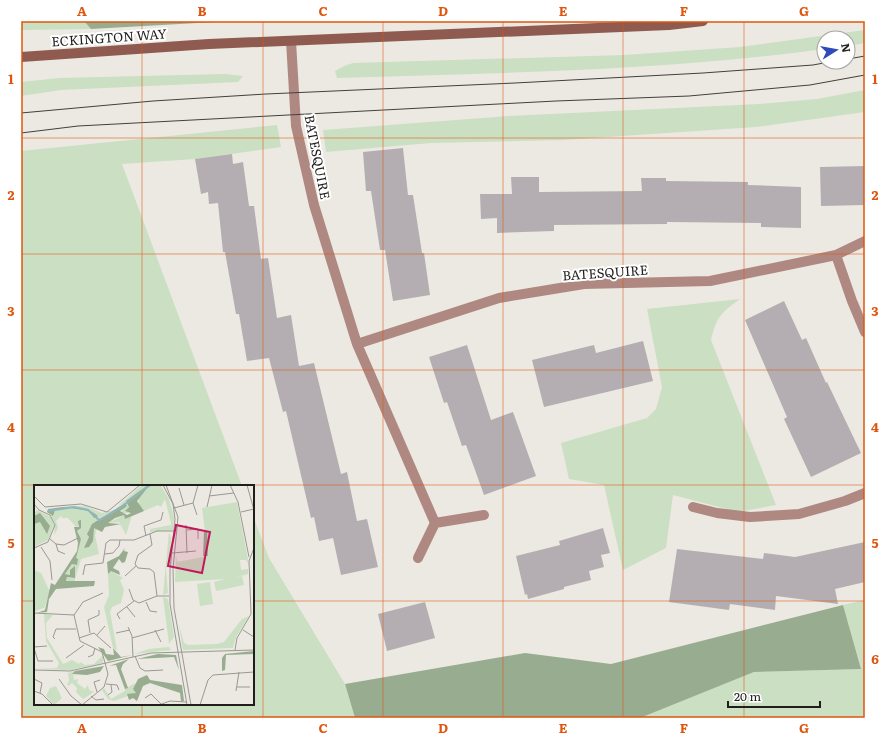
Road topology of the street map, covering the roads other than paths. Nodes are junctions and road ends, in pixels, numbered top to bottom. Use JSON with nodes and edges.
{"nodes":[{"id":1,"x":703,"y":21,"type":"edge"},
{"id":2,"x":292,"y":41,"type":"junction"},
{"id":3,"x":21,"y":57,"type":"edge"},
{"id":4,"x":865,"y":241,"type":"edge"},
{"id":5,"x":836,"y":255,"type":"junction"},
{"id":6,"x":865,"y":332,"type":"edge"},
{"id":7,"x":357,"y":344,"type":"junction"},
{"id":8,"x":865,"y":493,"type":"edge"},
{"id":9,"x":693,"y":507,"type":"dead end"},
{"id":10,"x":484,"y":515,"type":"dead end"},
{"id":11,"x":436,"y":523,"type":"junction"},
{"id":12,"x":418,"y":558,"type":"dead end"}],
"edges":[{"from":1,"to":2,"type":"main road","name":"ECKINGTON WAY"},
{"from":2,"to":3,"type":"main road","name":"ECKINGTON WAY"},
{"from":2,"to":7,"type":"street","name":"BATESQUIRE"},
{"from":4,"to":5,"type":"street","name":"BATESQUIRE"},
{"from":5,"to":6,"type":"street"},
{"from":5,"to":7,"type":"street","name":"BATESQUIRE"},
{"from":7,"to":11,"type":"street","name":"BATESQUIRE"},
{"from":8,"to":9,"type":"street"},
{"from":10,"to":11,"type":"street"},
{"from":11,"to":12,"type":"street"}]}
